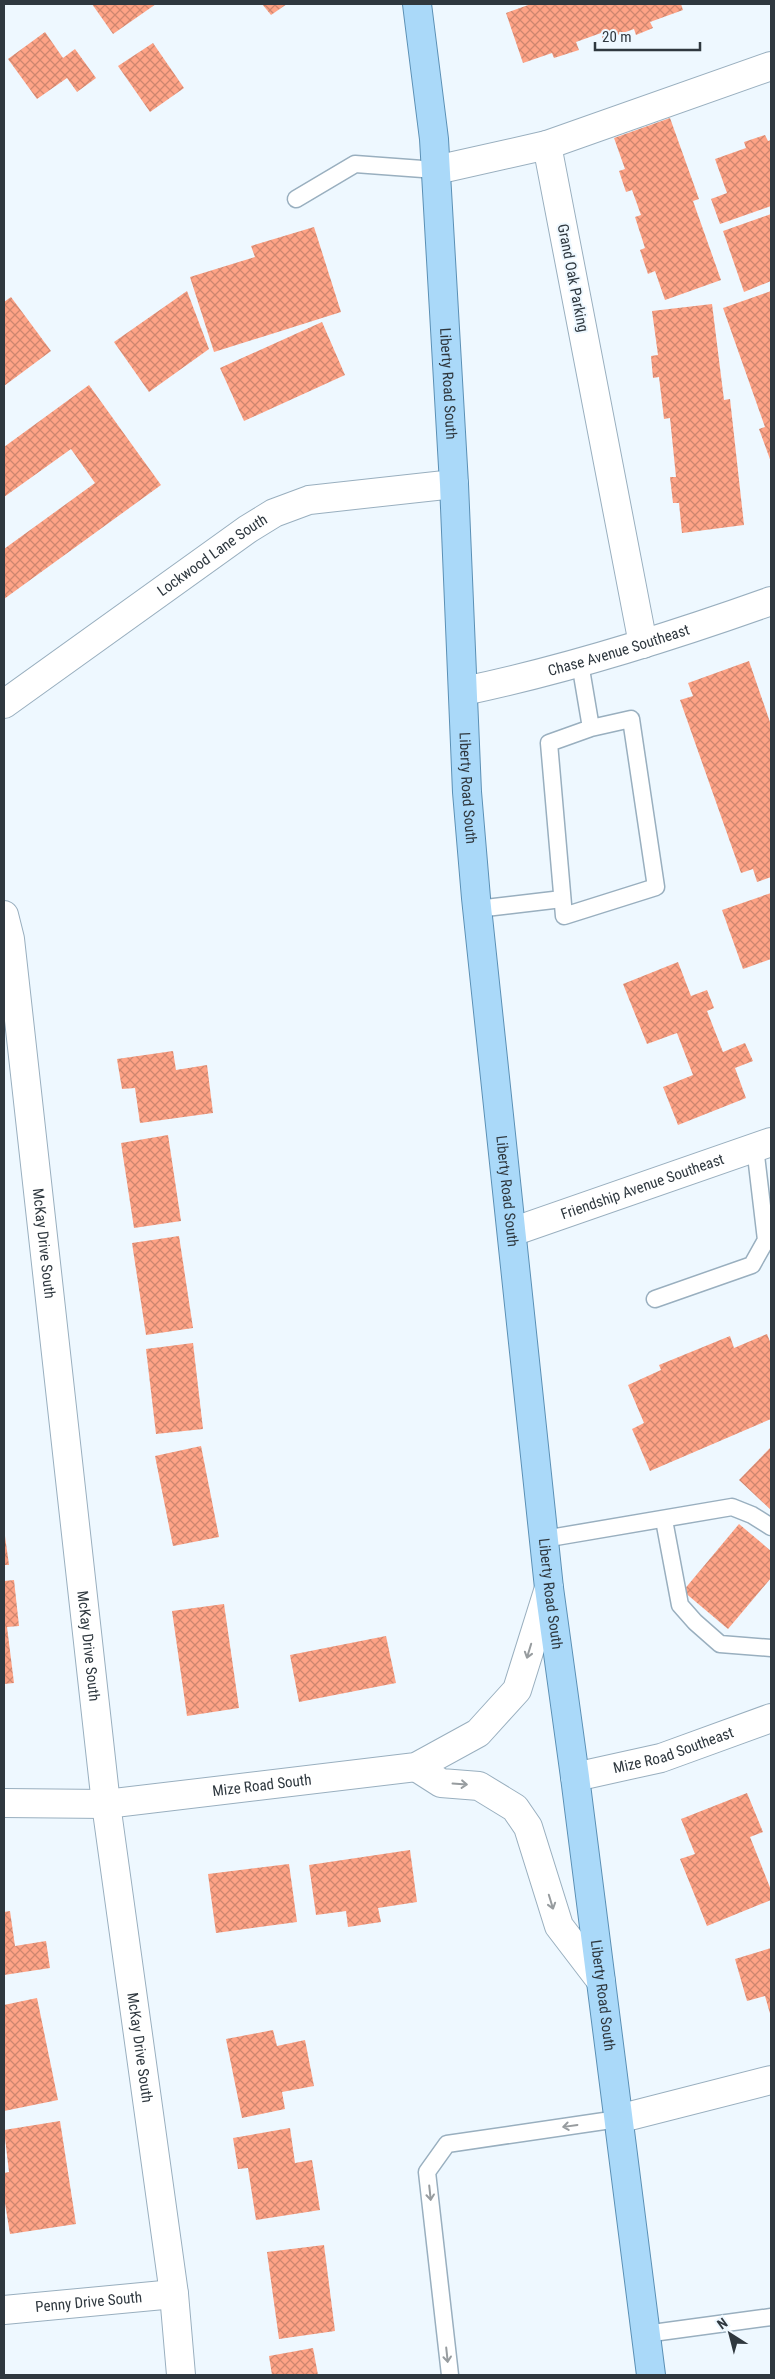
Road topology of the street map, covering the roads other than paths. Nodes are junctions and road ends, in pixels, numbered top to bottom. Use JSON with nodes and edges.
{"nodes":[{"id":1,"x":417,"y":4,"type":"edge"},
{"id":2,"x":771,"y":66,"type":"edge"},
{"id":3,"x":547,"y":144,"type":"junction"},
{"id":4,"x":436,"y":170,"type":"junction"},
{"id":5,"x":296,"y":199,"type":"dead end"},
{"id":6,"x":454,"y":484,"type":"junction"},
{"id":7,"x":771,"y":601,"type":"edge"},
{"id":8,"x":643,"y":644,"type":"junction"},
{"id":9,"x":580,"y":663,"type":"junction"},
{"id":10,"x":464,"y":691,"type":"junction"},
{"id":11,"x":4,"y":704,"type":"edge"},
{"id":12,"x":591,"y":728,"type":"junction"},
{"id":13,"x":562,"y":899,"type":"junction"},
{"id":14,"x":477,"y":909,"type":"junction"},
{"id":15,"x":4,"y":915,"type":"edge"},
{"id":16,"x":763,"y":1145,"type":"edge"},
{"id":17,"x":512,"y":1232,"type":"junction"},
{"id":18,"x":654,"y":1299,"type":"dead end"},
{"id":19,"x":664,"y":1520,"type":"junction"},
{"id":20,"x":771,"y":1527,"type":"edge"},
{"id":21,"x":544,"y":1539,"type":"junction"},
{"id":22,"x":549,"y":1588,"type":"junction"},
{"id":23,"x":771,"y":1648,"type":"edge"},
{"id":24,"x":771,"y":1718,"type":"edge"},
{"id":25,"x":416,"y":1767,"type":"junction"},
{"id":26,"x":575,"y":1777,"type":"junction"},
{"id":27,"x":4,"y":1803,"type":"edge"},
{"id":28,"x":106,"y":1804,"type":"junction"},
{"id":29,"x":601,"y":1981,"type":"junction"},
{"id":30,"x":771,"y":2080,"type":"edge"},
{"id":31,"x":618,"y":2119,"type":"junction"},
{"id":32,"x":174,"y":2294,"type":"junction"},
{"id":33,"x":4,"y":2310,"type":"edge"},
{"id":34,"x":771,"y":2318,"type":"edge"},
{"id":35,"x":645,"y":2334,"type":"junction"},
{"id":36,"x":181,"y":2375,"type":"edge"},
{"id":37,"x":450,"y":2375,"type":"edge"},
{"id":38,"x":650,"y":2375,"type":"edge"}],
"edges":[{"from":1,"to":4,"type":"main road","name":"Liberty Road South"},
{"from":2,"to":3,"type":"street"},
{"from":3,"to":4,"type":"street"},
{"from":3,"to":8,"type":"street","name":"Grand Oak Parking"},
{"from":4,"to":5,"type":"lane"},
{"from":4,"to":6,"type":"main road","name":"Liberty Road South"},
{"from":6,"to":10,"type":"main road","name":"Liberty Road South"},
{"from":6,"to":11,"type":"street","name":"Lockwood Lane South"},
{"from":7,"to":8,"type":"street","name":"Chase Avenue Southeast"},
{"from":8,"to":9,"type":"street","name":"Chase Avenue Southeast"},
{"from":9,"to":10,"type":"street","name":"Chase Avenue Southeast"},
{"from":9,"to":12,"type":"lane"},
{"from":10,"to":14,"type":"main road","name":"Liberty Road South"},
{"from":12,"to":13,"type":"lane"},
{"from":12,"to":13,"type":"lane"},
{"from":13,"to":14,"type":"lane"},
{"from":14,"to":17,"type":"main road","name":"Liberty Road South"},
{"from":15,"to":28,"type":"street","name":"McKay Drive South"},
{"from":16,"to":17,"type":"street","name":"Friendship Avenue Southeast"},
{"from":16,"to":18,"type":"lane"},
{"from":17,"to":21,"type":"main road","name":"Liberty Road South"},
{"from":19,"to":20,"type":"lane"},
{"from":19,"to":21,"type":"lane"},
{"from":19,"to":23,"type":"lane"},
{"from":21,"to":22,"type":"main road","name":"Liberty Road South"},
{"from":22,"to":25,"type":"street","name":"Mize Road South","one_way":true},
{"from":22,"to":26,"type":"main road","name":"Liberty Road South"},
{"from":24,"to":26,"type":"street","name":"Mize Road Southeast"},
{"from":25,"to":28,"type":"street","name":"Mize Road South"},
{"from":25,"to":29,"type":"street","one_way":true},
{"from":26,"to":29,"type":"main road","name":"Liberty Road South"},
{"from":27,"to":28,"type":"street","name":"Mize Road South"},
{"from":28,"to":32,"type":"street","name":"McKay Drive South"},
{"from":29,"to":31,"type":"main road","name":"Liberty Road South"},
{"from":30,"to":31,"type":"street"},
{"from":31,"to":35,"type":"main road","name":"Liberty Road South"},
{"from":31,"to":37,"type":"lane","one_way":true},
{"from":32,"to":33,"type":"street","name":"Penny Drive South"},
{"from":32,"to":36,"type":"street","name":"McKay Drive South"},
{"from":34,"to":35,"type":"lane"},
{"from":35,"to":38,"type":"main road","name":"Liberty Road South"}]}
